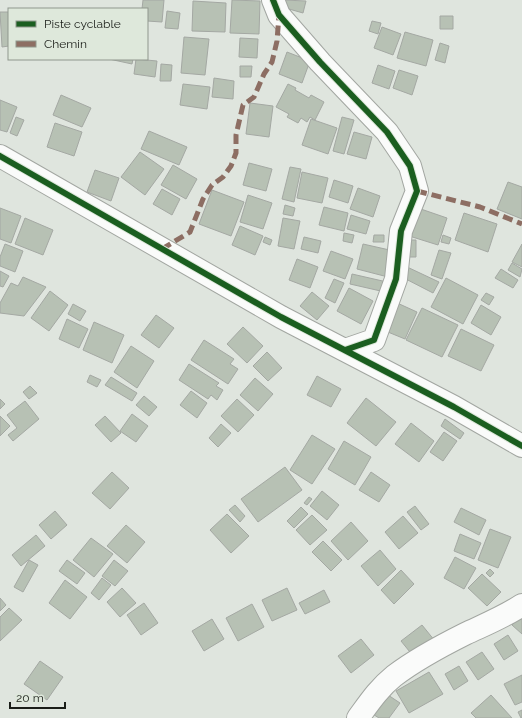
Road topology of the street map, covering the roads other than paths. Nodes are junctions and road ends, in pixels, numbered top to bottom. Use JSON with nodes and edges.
{"nodes":[{"id":1,"x":273,"y":0,"type":"edge"},
{"id":2,"x":0,"y":156,"type":"edge"},
{"id":3,"x":344,"y":350,"type":"junction"},
{"id":4,"x":522,"y":446,"type":"edge"},
{"id":5,"x":522,"y":605,"type":"edge"},
{"id":6,"x":358,"y":718,"type":"edge"}],
"edges":[{"from":1,"to":3,"type":"street"},
{"from":2,"to":3,"type":"street"},
{"from":3,"to":4,"type":"street"},
{"from":5,"to":6,"type":"street"}]}
